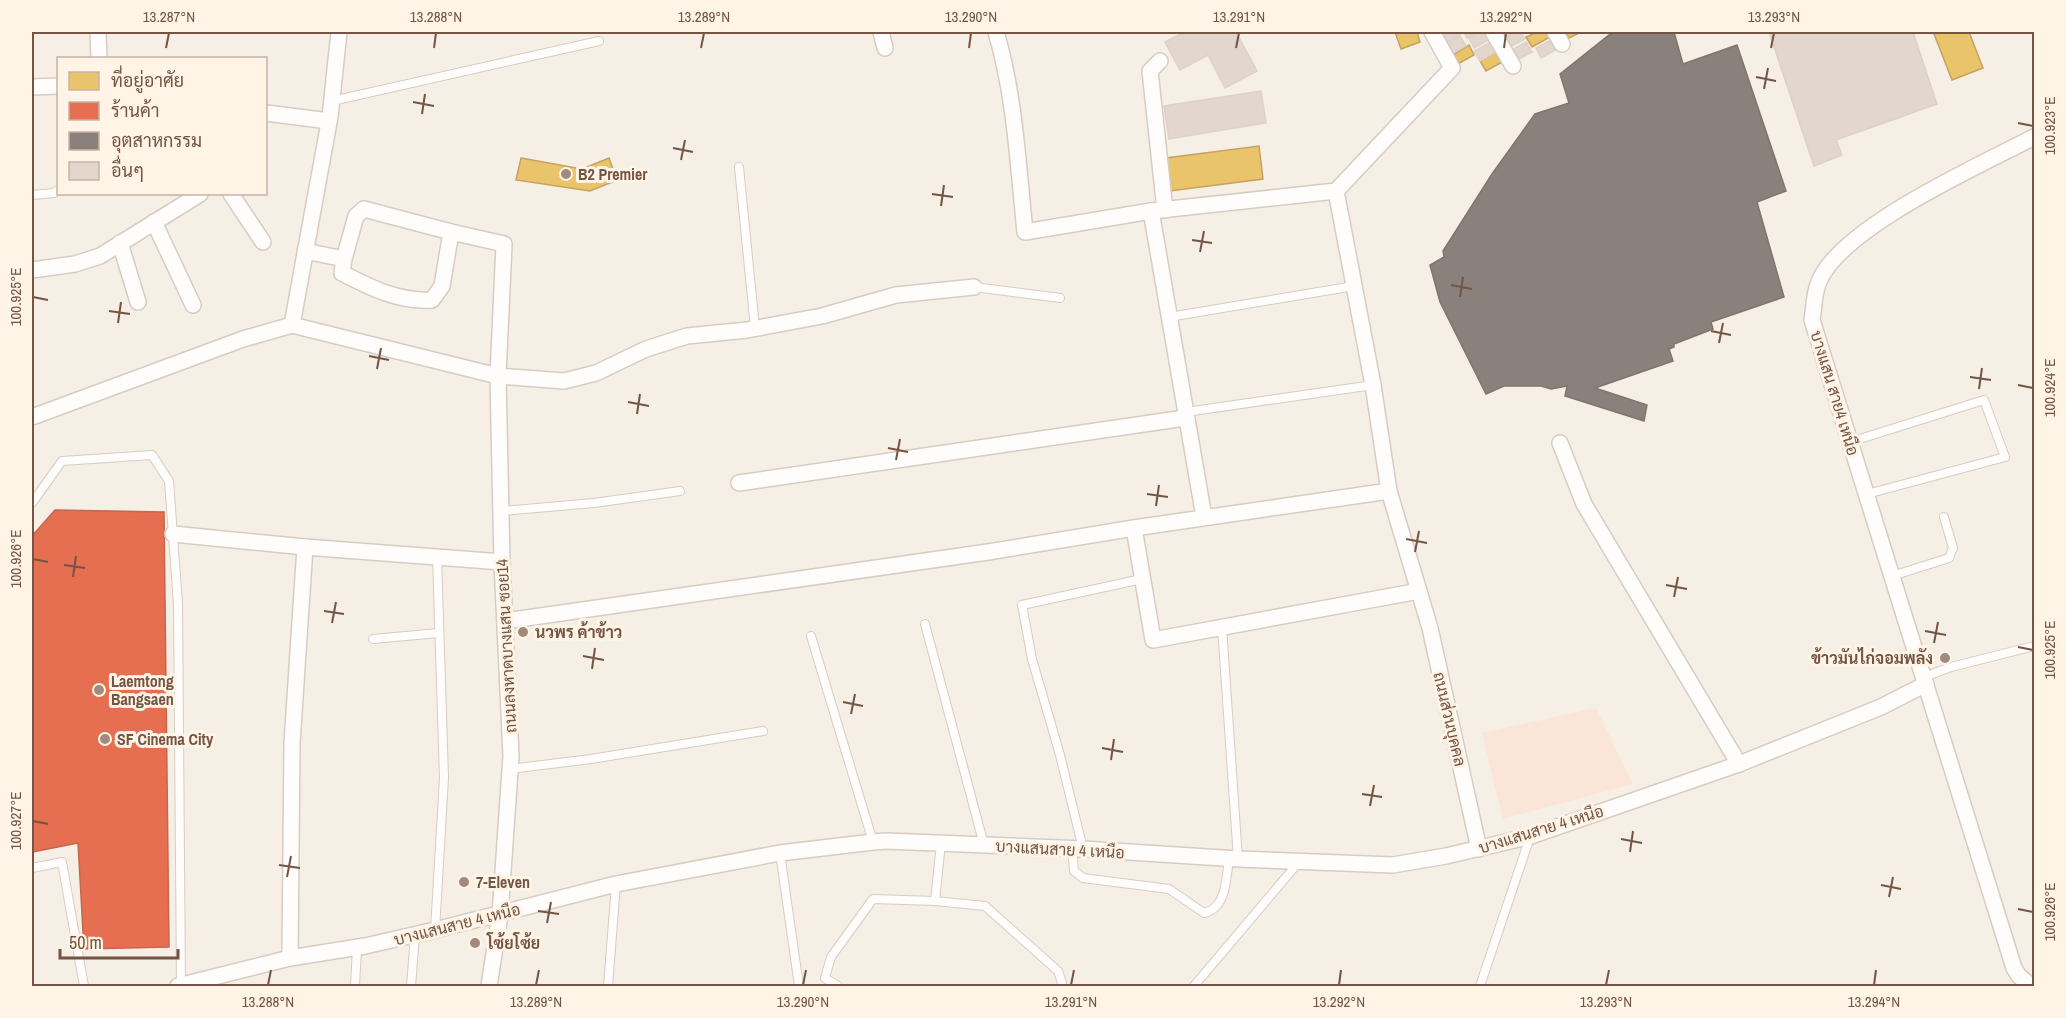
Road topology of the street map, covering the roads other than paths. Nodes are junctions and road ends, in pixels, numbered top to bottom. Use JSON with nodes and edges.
{"nodes":[{"id":1,"x":98,"y":32,"type":"edge"},
{"id":2,"x":339,"y":32,"type":"edge"},
{"id":3,"x":881,"y":32,"type":"edge"},
{"id":4,"x":996,"y":32,"type":"edge"},
{"id":5,"x":1432,"y":32,"type":"edge"},
{"id":6,"x":1493,"y":32,"type":"edge"},
{"id":7,"x":599,"y":41,"type":"dead end"},
{"id":8,"x":885,"y":48,"type":"dead end"},
{"id":9,"x":99,"y":57,"type":"edge"},
{"id":10,"x":1160,"y":60,"type":"dead end"},
{"id":11,"x":1513,"y":66,"type":"dead end"},
{"id":12,"x":57,"y":86,"type":"edge"},
{"id":13,"x":32,"y":87,"type":"edge"},
{"id":14,"x":332,"y":100,"type":"junction"},
{"id":15,"x":267,"y":113,"type":"edge"},
{"id":16,"x":329,"y":121,"type":"junction"},
{"id":17,"x":2034,"y":138,"type":"edge"},
{"id":18,"x":739,"y":167,"type":"dead end"},
{"id":19,"x":57,"y":191,"type":"edge"},
{"id":20,"x":1336,"y":191,"type":"junction"},
{"id":21,"x":32,"y":195,"type":"edge"},
{"id":22,"x":198,"y":195,"type":"edge"},
{"id":23,"x":232,"y":195,"type":"edge"},
{"id":24,"x":1158,"y":210,"type":"junction"},
{"id":25,"x":154,"y":222,"type":"junction"},
{"id":26,"x":451,"y":232,"type":"junction"},
{"id":27,"x":263,"y":242,"type":"dead end"},
{"id":28,"x":120,"y":243,"type":"junction"},
{"id":29,"x":305,"y":251,"type":"junction"},
{"id":30,"x":344,"y":259,"type":"junction"},
{"id":31,"x":32,"y":270,"type":"edge"},
{"id":32,"x":1354,"y":286,"type":"junction"},
{"id":33,"x":974,"y":287,"type":"joint"},
{"id":34,"x":1060,"y":298,"type":"dead end"},
{"id":35,"x":138,"y":302,"type":"dead end"},
{"id":36,"x":193,"y":305,"type":"dead end"},
{"id":37,"x":1168,"y":317,"type":"junction"},
{"id":38,"x":292,"y":325,"type":"junction"},
{"id":39,"x":755,"y":328,"type":"junction"},
{"id":40,"x":498,"y":376,"type":"junction"},
{"id":41,"x":1373,"y":385,"type":"junction"},
{"id":42,"x":1185,"y":415,"type":"junction"},
{"id":43,"x":32,"y":417,"type":"edge"},
{"id":44,"x":1850,"y":442,"type":"junction"},
{"id":45,"x":1560,"y":443,"type":"dead end"},
{"id":46,"x":740,"y":483,"type":"dead end"},
{"id":47,"x":680,"y":491,"type":"dead end"},
{"id":48,"x":1389,"y":491,"type":"junction"},
{"id":49,"x":1867,"y":494,"type":"junction"},
{"id":50,"x":32,"y":504,"type":"edge"},
{"id":51,"x":501,"y":511,"type":"junction"},
{"id":52,"x":1204,"y":517,"type":"junction"},
{"id":53,"x":1944,"y":517,"type":"dead end"},
{"id":54,"x":1134,"y":528,"type":"junction"},
{"id":55,"x":173,"y":534,"type":"junction"},
{"id":56,"x":305,"y":547,"type":"junction"},
{"id":57,"x":436,"y":556,"type":"junction"},
{"id":58,"x":502,"y":562,"type":"junction"},
{"id":59,"x":1892,"y":576,"type":"junction"},
{"id":60,"x":1142,"y":579,"type":"junction"},
{"id":61,"x":1419,"y":591,"type":"junction"},
{"id":62,"x":505,"y":621,"type":"junction"},
{"id":63,"x":925,"y":624,"type":"dead end"},
{"id":64,"x":1222,"y":627,"type":"junction"},
{"id":65,"x":438,"y":633,"type":"junction"},
{"id":66,"x":811,"y":636,"type":"dead end"},
{"id":67,"x":373,"y":639,"type":"dead end"},
{"id":68,"x":2034,"y":646,"type":"edge"},
{"id":69,"x":1925,"y":681,"type":"junction"},
{"id":70,"x":763,"y":730,"type":"dead end"},
{"id":71,"x":1739,"y":764,"type":"junction"},
{"id":72,"x":510,"y":769,"type":"junction"},
{"id":73,"x":1531,"y":836,"type":"junction"},
{"id":74,"x":873,"y":842,"type":"junction"},
{"id":75,"x":941,"y":843,"type":"junction"},
{"id":76,"x":984,"y":845,"type":"junction"},
{"id":77,"x":1077,"y":849,"type":"junction"},
{"id":78,"x":1479,"y":849,"type":"junction"},
{"id":79,"x":780,"y":853,"type":"junction"},
{"id":80,"x":1234,"y":859,"type":"junction"},
{"id":81,"x":1299,"y":861,"type":"junction"},
{"id":82,"x":32,"y":868,"type":"edge"},
{"id":83,"x":616,"y":884,"type":"junction"},
{"id":84,"x":935,"y":901,"type":"junction"},
{"id":85,"x":500,"y":915,"type":"junction"},
{"id":86,"x":435,"y":930,"type":"junction"},
{"id":87,"x":415,"y":935,"type":"junction"},
{"id":88,"x":357,"y":948,"type":"junction"},
{"id":89,"x":290,"y":958,"type":"junction"},
{"id":90,"x":84,"y":986,"type":"edge"},
{"id":91,"x":180,"y":986,"type":"edge"},
{"id":92,"x":355,"y":987,"type":"edge"},
{"id":93,"x":411,"y":987,"type":"edge"},
{"id":94,"x":489,"y":987,"type":"edge"},
{"id":95,"x":608,"y":987,"type":"edge"},
{"id":96,"x":799,"y":987,"type":"edge"},
{"id":97,"x":838,"y":987,"type":"edge"},
{"id":98,"x":1063,"y":987,"type":"edge"},
{"id":99,"x":1194,"y":987,"type":"edge"},
{"id":100,"x":1480,"y":987,"type":"edge"},
{"id":101,"x":2031,"y":987,"type":"edge"}],
"edges":[{"from":1,"to":9,"type":"street"},
{"from":2,"to":14,"type":"street"},
{"from":3,"to":8,"type":"street"},
{"from":4,"to":24,"type":"street"},
{"from":5,"to":20,"type":"street"},
{"from":6,"to":11,"type":"street"},
{"from":7,"to":14,"type":"lane"},
{"from":10,"to":24,"type":"street"},
{"from":12,"to":13,"type":"street"},
{"from":14,"to":16,"type":"street"},
{"from":15,"to":16,"type":"street"},
{"from":16,"to":29,"type":"street"},
{"from":17,"to":44,"type":"street","name":"บางแสน สาย4 เหนือ"},
{"from":18,"to":39,"type":"lane"},
{"from":19,"to":21,"type":"lane"},
{"from":20,"to":24,"type":"street"},
{"from":20,"to":32,"type":"street","name":"ถนนส่วนบุคคล"},
{"from":22,"to":25,"type":"street"},
{"from":23,"to":27,"type":"street"},
{"from":24,"to":37,"type":"street"},
{"from":25,"to":28,"type":"street"},
{"from":25,"to":36,"type":"street"},
{"from":26,"to":30,"type":"street"},
{"from":26,"to":30,"type":"street"},
{"from":26,"to":40,"type":"street","name":"ถนนลงหาดบางแสน ซอย14"},
{"from":28,"to":31,"type":"street"},
{"from":28,"to":35,"type":"street"},
{"from":29,"to":30,"type":"street"},
{"from":29,"to":38,"type":"street"},
{"from":32,"to":37,"type":"lane"},
{"from":32,"to":41,"type":"street","name":"ถนนส่วนบุคคล"},
{"from":33,"to":34,"type":"lane"},
{"from":33,"to":39,"type":"street"},
{"from":37,"to":42,"type":"street"},
{"from":38,"to":40,"type":"street"},
{"from":38,"to":43,"type":"street"},
{"from":39,"to":40,"type":"street"},
{"from":40,"to":51,"type":"street","name":"ถนนลงหาดบางแสน ซอย14"},
{"from":41,"to":42,"type":"lane"},
{"from":41,"to":48,"type":"street","name":"ถนนส่วนบุคคล"},
{"from":42,"to":46,"type":"street"},
{"from":42,"to":52,"type":"street"},
{"from":44,"to":49,"type":"street","name":"บางแสน สาย4 เหนือ"},
{"from":44,"to":49,"type":"lane"},
{"from":45,"to":71,"type":"street"},
{"from":47,"to":51,"type":"lane"},
{"from":48,"to":52,"type":"street"},
{"from":48,"to":61,"type":"street","name":"ถนนส่วนบุคคล"},
{"from":49,"to":59,"type":"street","name":"บางแสน สาย4 เหนือ"},
{"from":50,"to":55,"type":"lane"},
{"from":51,"to":58,"type":"street","name":"ถนนลงหาดบางแสน ซอย14"},
{"from":52,"to":54,"type":"street"},
{"from":53,"to":59,"type":"lane"},
{"from":54,"to":60,"type":"street"},
{"from":54,"to":62,"type":"street"},
{"from":55,"to":56,"type":"street"},
{"from":55,"to":91,"type":"lane"},
{"from":56,"to":57,"type":"street"},
{"from":56,"to":89,"type":"street"},
{"from":57,"to":58,"type":"street"},
{"from":57,"to":65,"type":"lane"},
{"from":58,"to":62,"type":"street","name":"ถนนลงหาดบางแสน ซอย14"},
{"from":59,"to":69,"type":"street","name":"บางแสน สาย4 เหนือ"},
{"from":60,"to":64,"type":"street"},
{"from":60,"to":77,"type":"lane"},
{"from":61,"to":64,"type":"street"},
{"from":61,"to":78,"type":"street","name":"ถนนส่วนบุคคล"},
{"from":62,"to":72,"type":"street","name":"ถนนลงหาดบางแสน ซอย14"},
{"from":63,"to":76,"type":"lane"},
{"from":64,"to":80,"type":"lane"},
{"from":65,"to":67,"type":"lane"},
{"from":65,"to":86,"type":"lane"},
{"from":66,"to":74,"type":"lane"},
{"from":68,"to":69,"type":"lane"},
{"from":69,"to":71,"type":"street","name":"บางแสนสาย 4 เหนือ"},
{"from":69,"to":101,"type":"street","name":"บางแสน สาย4 เหนือ"},
{"from":70,"to":72,"type":"lane"},
{"from":71,"to":73,"type":"street","name":"บางแสนสาย 4 เหนือ"},
{"from":72,"to":85,"type":"street","name":"ถนนลงหาดบางแสน ซอย14"},
{"from":73,"to":78,"type":"street","name":"บางแสนสาย 4 เหนือ"},
{"from":73,"to":100,"type":"lane"},
{"from":74,"to":75,"type":"street","name":"บางแสนสาย 4 เหนือ"},
{"from":74,"to":79,"type":"street","name":"บางแสนสาย 4 เหนือ"},
{"from":75,"to":76,"type":"street","name":"บางแสนสาย 4 เหนือ"},
{"from":75,"to":84,"type":"lane"},
{"from":76,"to":77,"type":"street","name":"บางแสนสาย 4 เหนือ"},
{"from":77,"to":80,"type":"street","name":"บางแสนสาย 4 เหนือ"},
{"from":77,"to":80,"type":"lane"},
{"from":78,"to":81,"type":"street","name":"บางแสนสาย 4 เหนือ"},
{"from":79,"to":83,"type":"street","name":"บางแสนสาย 4 เหนือ"},
{"from":79,"to":96,"type":"lane"},
{"from":80,"to":81,"type":"street","name":"บางแสนสาย 4 เหนือ"},
{"from":81,"to":99,"type":"lane"},
{"from":82,"to":90,"type":"lane"},
{"from":83,"to":85,"type":"street","name":"บางแสนสาย 4 เหนือ"},
{"from":83,"to":95,"type":"lane"},
{"from":84,"to":97,"type":"lane"},
{"from":84,"to":98,"type":"lane"},
{"from":85,"to":86,"type":"street","name":"บางแสนสาย 4 เหนือ"},
{"from":85,"to":94,"type":"street","name":"ถนนลงหาดบางแสน ซอย14"},
{"from":86,"to":87,"type":"street","name":"บางแสนสาย 4 เหนือ"},
{"from":87,"to":88,"type":"street","name":"บางแสนสาย 4 เหนือ"},
{"from":87,"to":93,"type":"lane"},
{"from":88,"to":89,"type":"street","name":"บางแสนสาย 4 เหนือ"},
{"from":88,"to":92,"type":"lane"},
{"from":89,"to":91,"type":"street","name":"บางแสนสาย 4 เหนือ"}]}
